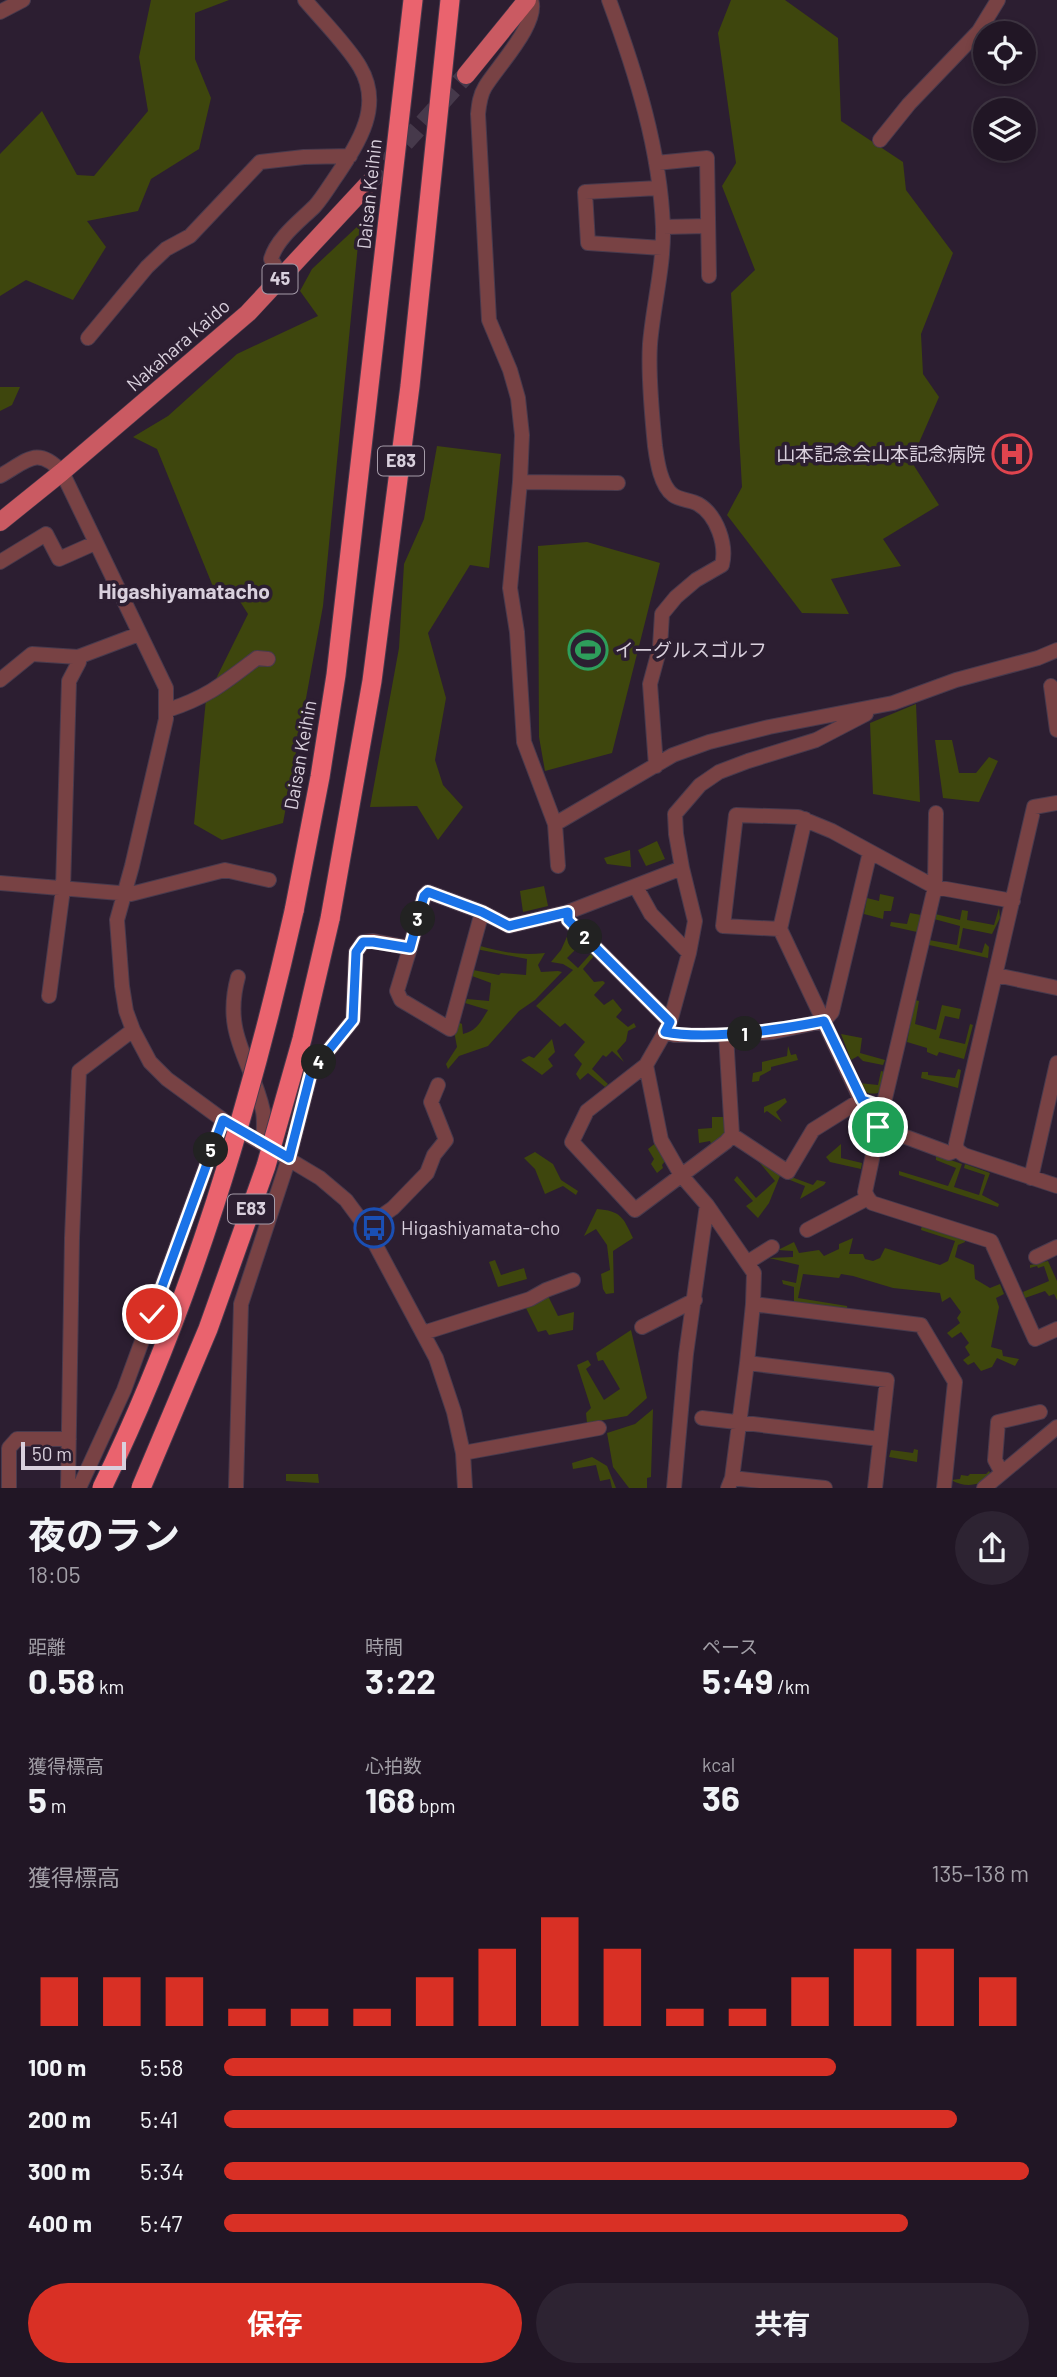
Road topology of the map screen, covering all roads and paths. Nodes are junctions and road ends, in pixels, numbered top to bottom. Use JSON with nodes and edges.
{"nodes":[{"id":1,"x":23,"y":0,"type":"edge"},
{"id":2,"x":305,"y":0,"type":"edge"},
{"id":3,"x":413,"y":0,"type":"edge"},
{"id":4,"x":450,"y":0,"type":"edge"},
{"id":5,"x":529,"y":0,"type":"edge"},
{"id":6,"x":608,"y":0,"type":"edge"},
{"id":7,"x":998,"y":0,"type":"edge"},
{"id":8,"x":0,"y":12,"type":"edge"},
{"id":9,"x":466,"y":75,"type":"tunnel mouth"},
{"id":10,"x":880,"y":139,"type":"dead end"},
{"id":11,"x":350,"y":156,"type":"junction"},
{"id":12,"x":656,"y":163,"type":"junction"},
{"id":13,"x":369,"y":183,"type":"tunnel mouth"},
{"id":14,"x":658,"y":188,"type":"junction"},
{"id":15,"x":708,"y":226,"type":"junction"},
{"id":16,"x":663,"y":227,"type":"junction"},
{"id":17,"x":662,"y":248,"type":"junction"},
{"id":18,"x":709,"y":276,"type":"dead end"},
{"id":19,"x":282,"y":277,"type":"junction"},
{"id":20,"x":88,"y":338,"type":"dead end"},
{"id":21,"x":62,"y":472,"type":"junction"},
{"id":22,"x":0,"y":476,"type":"edge"},
{"id":23,"x":520,"y":482,"type":"junction"},
{"id":24,"x":618,"y":483,"type":"dead end"},
{"id":25,"x":0,"y":522,"type":"edge"},
{"id":26,"x":95,"y":543,"type":"junction"},
{"id":27,"x":0,"y":562,"type":"edge"},
{"id":28,"x":139,"y":634,"type":"junction"},
{"id":29,"x":1057,"y":650,"type":"edge"},
{"id":30,"x":78,"y":657,"type":"junction"},
{"id":31,"x":268,"y":659,"type":"dead end"},
{"id":32,"x":0,"y":680,"type":"edge"},
{"id":33,"x":1051,"y":686,"type":"dead end"},
{"id":34,"x":893,"y":703,"type":"junction"},
{"id":35,"x":168,"y":710,"type":"junction"},
{"id":36,"x":1057,"y":725,"type":"edge"},
{"id":37,"x":656,"y":766,"type":"junction"},
{"id":38,"x":1057,"y":803,"type":"edge"},
{"id":39,"x":936,"y":813,"type":"dead end"},
{"id":40,"x":805,"y":819,"type":"junction"},
{"id":41,"x":555,"y":824,"type":"junction"},
{"id":42,"x":870,"y":852,"type":"junction"},
{"id":43,"x":558,"y":866,"type":"dead end"},
{"id":44,"x":682,"y":868,"type":"junction"},
{"id":45,"x":269,"y":880,"type":"dead end"},
{"id":46,"x":0,"y":883,"type":"edge"},
{"id":47,"x":636,"y":887,"type":"junction"},
{"id":48,"x":935,"y":887,"type":"junction"},
{"id":49,"x":63,"y":890,"type":"junction"},
{"id":50,"x":123,"y":894,"type":"junction"},
{"id":51,"x":1013,"y":901,"type":"junction"},
{"id":52,"x":482,"y":912,"type":"junction"},
{"id":53,"x":568,"y":912,"type":"junction"},
{"id":54,"x":780,"y":929,"type":"junction"},
{"id":55,"x":410,"y":948,"type":"junction"},
{"id":56,"x":689,"y":953,"type":"junction"},
{"id":57,"x":996,"y":975,"type":"junction"},
{"id":58,"x":238,"y":977,"type":"dead end"},
{"id":59,"x":1057,"y":988,"type":"edge"},
{"id":60,"x":49,"y":996,"type":"dead end"},
{"id":61,"x":824,"y":1021,"type":"junction"},
{"id":62,"x":667,"y":1027,"type":"junction"},
{"id":63,"x":133,"y":1030,"type":"junction"},
{"id":64,"x":726,"y":1035,"type":"junction"},
{"id":65,"x":1057,"y":1063,"type":"edge"},
{"id":66,"x":646,"y":1065,"type":"junction"},
{"id":67,"x":438,"y":1085,"type":"dead end"},
{"id":68,"x":862,"y":1100,"type":"junction"},
{"id":69,"x":883,"y":1107,"type":"junction"},
{"id":70,"x":223,"y":1120,"type":"junction"},
{"id":71,"x":878,"y":1127,"type":"junction"},
{"id":72,"x":732,"y":1135,"type":"junction"},
{"id":73,"x":264,"y":1144,"type":"junction"},
{"id":74,"x":957,"y":1150,"type":"junction"},
{"id":75,"x":289,"y":1158,"type":"junction"},
{"id":76,"x":681,"y":1175,"type":"junction"},
{"id":77,"x":1031,"y":1178,"type":"junction"},
{"id":78,"x":1057,"y":1186,"type":"edge"},
{"id":79,"x":868,"y":1198,"type":"junction"},
{"id":80,"x":707,"y":1205,"type":"junction"},
{"id":81,"x":366,"y":1227,"type":"junction"},
{"id":82,"x":807,"y":1230,"type":"dead end"},
{"id":83,"x":772,"y":1247,"type":"dead end"},
{"id":84,"x":1057,"y":1247,"type":"edge"},
{"id":85,"x":1036,"y":1257,"type":"dead end"},
{"id":86,"x":748,"y":1262,"type":"junction"},
{"id":87,"x":573,"y":1280,"type":"dead end"},
{"id":88,"x":695,"y":1300,"type":"junction"},
{"id":89,"x":753,"y":1304,"type":"junction"},
{"id":90,"x":642,"y":1327,"type":"dead end"},
{"id":91,"x":1057,"y":1329,"type":"edge"},
{"id":92,"x":423,"y":1333,"type":"junction"},
{"id":93,"x":747,"y":1363,"type":"junction"},
{"id":94,"x":1040,"y":1412,"type":"dead end"},
{"id":95,"x":702,"y":1418,"type":"dead end"},
{"id":96,"x":739,"y":1421,"type":"junction"},
{"id":97,"x":1057,"y":1427,"type":"edge"},
{"id":98,"x":599,"y":1428,"type":"dead end"},
{"id":99,"x":69,"y":1439,"type":"junction"},
{"id":100,"x":880,"y":1439,"type":"junction"},
{"id":101,"x":463,"y":1453,"type":"junction"},
{"id":102,"x":1002,"y":1473,"type":"junction"},
{"id":103,"x":730,"y":1483,"type":"edge"},
{"id":104,"x":9,"y":1488,"type":"edge"},
{"id":105,"x":68,"y":1488,"type":"edge"},
{"id":106,"x":79,"y":1488,"type":"edge"},
{"id":107,"x":102,"y":1488,"type":"edge"},
{"id":108,"x":141,"y":1488,"type":"edge"},
{"id":109,"x":236,"y":1488,"type":"edge"},
{"id":110,"x":465,"y":1488,"type":"edge"},
{"id":111,"x":674,"y":1488,"type":"edge"},
{"id":112,"x":825,"y":1488,"type":"edge"},
{"id":113,"x":875,"y":1488,"type":"edge"},
{"id":114,"x":944,"y":1488,"type":"edge"},
{"id":115,"x":984,"y":1488,"type":"edge"}],
"edges":[{"from":1,"to":8,"type":"street"},
{"from":2,"to":11,"type":"street"},
{"from":3,"to":107,"type":"highway","name":"Daisan Keihin","number":"E83","bridge":true},
{"from":4,"to":108,"type":"highway","number":"E83","bridge":true},
{"from":5,"to":9,"type":"main road"},
{"from":5,"to":23,"type":"street"},
{"from":6,"to":12,"type":"street"},
{"from":7,"to":10,"type":"street"},
{"from":11,"to":19,"type":"street"},
{"from":11,"to":20,"type":"street"},
{"from":12,"to":14,"type":"street"},
{"from":12,"to":15,"type":"street"},
{"from":13,"to":19,"type":"main road","name":"Nakahara Kaido","number":"45"},
{"from":14,"to":16,"type":"street"},
{"from":14,"to":17,"type":"street"},
{"from":15,"to":16,"type":"street"},
{"from":15,"to":18,"type":"street"},
{"from":16,"to":17,"type":"street"},
{"from":17,"to":37,"type":"street"},
{"from":19,"to":21,"type":"main road","name":"Nakahara Kaido","number":"45"},
{"from":21,"to":22,"type":"street"},
{"from":21,"to":25,"type":"main road","name":"Nakahara Kaido","number":"45"},
{"from":21,"to":26,"type":"street"},
{"from":23,"to":24,"type":"street"},
{"from":23,"to":41,"type":"street"},
{"from":26,"to":27,"type":"street"},
{"from":26,"to":28,"type":"street"},
{"from":28,"to":30,"type":"street"},
{"from":28,"to":35,"type":"street"},
{"from":29,"to":34,"type":"street"},
{"from":30,"to":32,"type":"street"},
{"from":30,"to":49,"type":"street"},
{"from":31,"to":35,"type":"street"},
{"from":33,"to":36,"type":"street"},
{"from":34,"to":37,"type":"street"},
{"from":34,"to":44,"type":"street"},
{"from":35,"to":50,"type":"street"},
{"from":37,"to":41,"type":"street"},
{"from":38,"to":51,"type":"street"},
{"from":39,"to":48,"type":"street"},
{"from":40,"to":42,"type":"street"},
{"from":40,"to":54,"type":"street"},
{"from":40,"to":54,"type":"street"},
{"from":41,"to":43,"type":"street"},
{"from":42,"to":48,"type":"street"},
{"from":42,"to":61,"type":"street"},
{"from":44,"to":47,"type":"street"},
{"from":44,"to":56,"type":"street"},
{"from":45,"to":50,"type":"street"},
{"from":46,"to":49,"type":"street"},
{"from":47,"to":53,"type":"street"},
{"from":47,"to":56,"type":"street"},
{"from":48,"to":51,"type":"street"},
{"from":48,"to":69,"type":"street"},
{"from":49,"to":50,"type":"street"},
{"from":49,"to":60,"type":"street"},
{"from":50,"to":63,"type":"street"},
{"from":51,"to":57,"type":"street"},
{"from":52,"to":53,"type":"street"},
{"from":52,"to":55,"type":"street"},
{"from":52,"to":55,"type":"street"},
{"from":53,"to":62,"type":"street"},
{"from":54,"to":61,"type":"street"},
{"from":55,"to":75,"type":"street"},
{"from":56,"to":62,"type":"street"},
{"from":57,"to":59,"type":"street"},
{"from":57,"to":74,"type":"street"},
{"from":58,"to":73,"type":"street"},
{"from":61,"to":64,"type":"street"},
{"from":61,"to":68,"type":"street"},
{"from":62,"to":64,"type":"street"},
{"from":62,"to":66,"type":"street"},
{"from":63,"to":70,"type":"street"},
{"from":63,"to":99,"type":"street"},
{"from":64,"to":72,"type":"street"},
{"from":65,"to":77,"type":"street"},
{"from":66,"to":76,"type":"street"},
{"from":66,"to":76,"type":"street"},
{"from":67,"to":81,"type":"street"},
{"from":68,"to":69,"type":"street"},
{"from":68,"to":72,"type":"street"},
{"from":69,"to":71,"type":"street"},
{"from":70,"to":73,"type":"street"},
{"from":70,"to":106,"type":"street"},
{"from":71,"to":74,"type":"street"},
{"from":71,"to":79,"type":"street"},
{"from":72,"to":76,"type":"street"},
{"from":73,"to":75,"type":"street"},
{"from":74,"to":77,"type":"street"},
{"from":75,"to":81,"type":"street"},
{"from":75,"to":109,"type":"street"},
{"from":76,"to":80,"type":"street"},
{"from":77,"to":78,"type":"street"},
{"from":79,"to":82,"type":"street"},
{"from":79,"to":91,"type":"street"},
{"from":80,"to":86,"type":"street"},
{"from":80,"to":88,"type":"street"},
{"from":81,"to":92,"type":"street"},
{"from":83,"to":86,"type":"street"},
{"from":84,"to":85,"type":"street"},
{"from":86,"to":89,"type":"street"},
{"from":87,"to":92,"type":"street"},
{"from":88,"to":90,"type":"street"},
{"from":88,"to":111,"type":"street"},
{"from":89,"to":93,"type":"street"},
{"from":89,"to":114,"type":"street"},
{"from":92,"to":101,"type":"street"},
{"from":93,"to":96,"type":"street"},
{"from":93,"to":100,"type":"street"},
{"from":94,"to":102,"type":"street"},
{"from":95,"to":96,"type":"street"},
{"from":96,"to":100,"type":"street"},
{"from":96,"to":103,"type":"street"},
{"from":97,"to":102,"type":"street"},
{"from":98,"to":101,"type":"street"},
{"from":99,"to":104,"type":"street"},
{"from":99,"to":105,"type":"street"},
{"from":100,"to":113,"type":"street"},
{"from":101,"to":110,"type":"street"},
{"from":102,"to":115,"type":"street"},
{"from":103,"to":112,"type":"street"}]}
